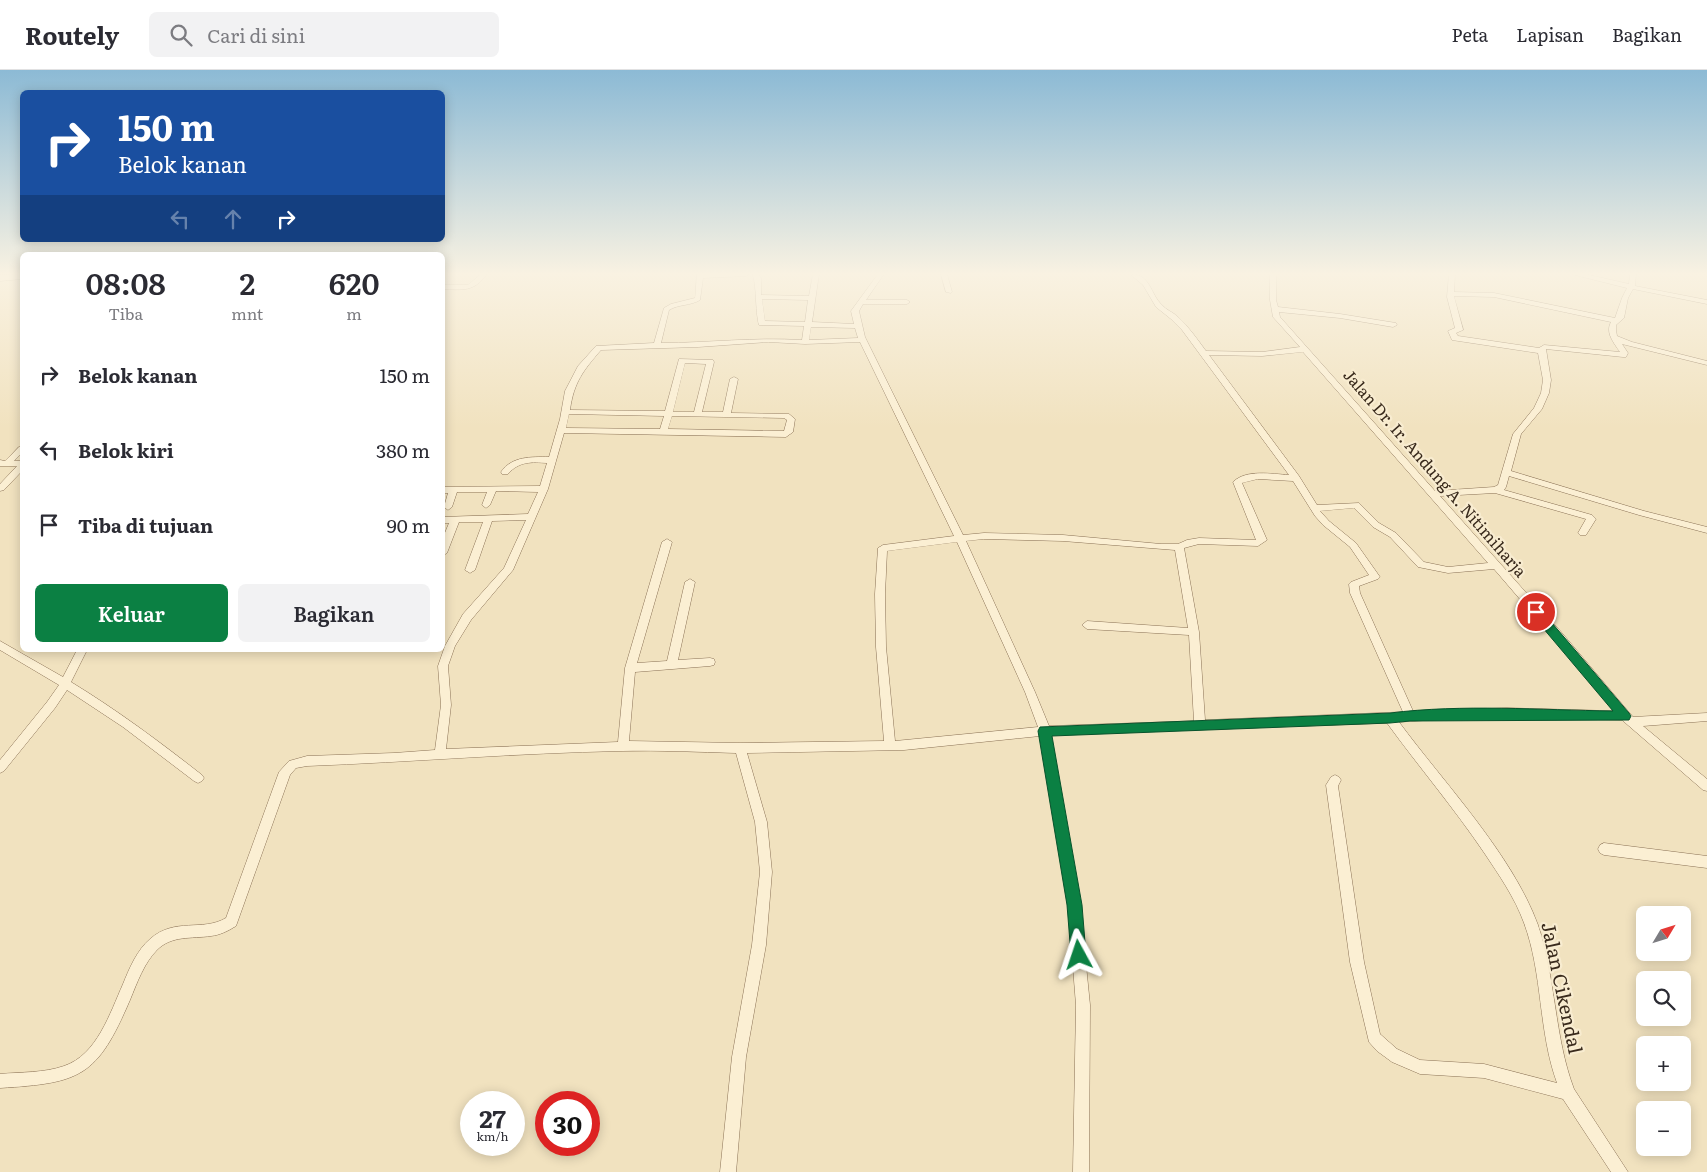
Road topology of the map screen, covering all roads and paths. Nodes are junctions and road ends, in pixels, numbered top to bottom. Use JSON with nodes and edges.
{"nodes":[{"id":1,"x":662,"y":325,"type":"edge"},
{"id":2,"x":808,"y":325,"type":"edge"},
{"id":3,"x":829,"y":325,"type":"edge"},
{"id":4,"x":1183,"y":325,"type":"edge"},
{"id":5,"x":1285,"y":325,"type":"edge"},
{"id":6,"x":1458,"y":325,"type":"edge"},
{"id":7,"x":1612,"y":325,"type":"edge"},
{"id":8,"x":858,"y":326,"type":"joint"},
{"id":9,"x":1614,"y":337,"type":"junction"},
{"id":10,"x":862,"y":340,"type":"junction"},
{"id":11,"x":805,"y":342,"type":"junction"},
{"id":12,"x":658,"y":344,"type":"junction"},
{"id":13,"x":1306,"y":349,"type":"junction"},
{"id":14,"x":1542,"y":351,"type":"junction"},
{"id":15,"x":1205,"y":353,"type":"junction"},
{"id":16,"x":1707,"y":363,"type":"edge"},
{"id":17,"x":734,"y":379,"type":"dead end"},
{"id":18,"x":565,"y":412,"type":"junction"},
{"id":19,"x":669,"y":414,"type":"junction"},
{"id":20,"x":698,"y":414,"type":"junction"},
{"id":21,"x":727,"y":415,"type":"junction"},
{"id":22,"x":560,"y":430,"type":"junction"},
{"id":23,"x":664,"y":432,"type":"junction"},
{"id":24,"x":20,"y":451,"type":"edge"},
{"id":25,"x":551,"y":460,"type":"junction"},
{"id":26,"x":4,"y":463,"type":"edge"},
{"id":27,"x":20,"y":465,"type":"edge"},
{"id":28,"x":20,"y":467,"type":"edge"},
{"id":29,"x":505,"y":472,"type":"dead end"},
{"id":30,"x":1506,"y":472,"type":"junction"},
{"id":31,"x":1296,"y":478,"type":"junction"},
{"id":32,"x":1,"y":488,"type":"dead end"},
{"id":33,"x":493,"y":489,"type":"junction"},
{"id":34,"x":544,"y":489,"type":"junction"},
{"id":35,"x":445,"y":490,"type":"edge"},
{"id":36,"x":454,"y":490,"type":"junction"},
{"id":37,"x":1495,"y":490,"type":"junction"},
{"id":38,"x":1432,"y":494,"type":"junction"},
{"id":39,"x":486,"y":505,"type":"dead end"},
{"id":40,"x":448,"y":506,"type":"dead end"},
{"id":41,"x":1314,"y":508,"type":"junction"},
{"id":42,"x":530,"y":517,"type":"junction"},
{"id":43,"x":489,"y":518,"type":"junction"},
{"id":44,"x":445,"y":520,"type":"edge"},
{"id":45,"x":455,"y":520,"type":"junction"},
{"id":46,"x":1707,"y":530,"type":"edge"},
{"id":47,"x":1583,"y":533,"type":"dead end"},
{"id":48,"x":960,"y":540,"type":"junction"},
{"id":49,"x":667,"y":542,"type":"dead end"},
{"id":50,"x":445,"y":545,"type":"edge"},
{"id":51,"x":1179,"y":547,"type":"junction"},
{"id":52,"x":1495,"y":566,"type":"junction"},
{"id":53,"x":470,"y":570,"type":"dead end"},
{"id":54,"x":690,"y":582,"type":"dead end"},
{"id":55,"x":1087,"y":625,"type":"dead end"},
{"id":56,"x":1194,"y":632,"type":"junction"},
{"id":57,"x":0,"y":645,"type":"edge"},
{"id":58,"x":81,"y":652,"type":"edge"},
{"id":59,"x":710,"y":662,"type":"dead end"},
{"id":60,"x":672,"y":664,"type":"junction"},
{"id":61,"x":630,"y":668,"type":"junction"},
{"id":62,"x":65,"y":684,"type":"junction"},
{"id":63,"x":1410,"y":716,"type":"junction"},
{"id":64,"x":1707,"y":717,"type":"edge"},
{"id":65,"x":1390,"y":718,"type":"junction"},
{"id":66,"x":1628,"y":719,"type":"junction"},
{"id":67,"x":1200,"y":726,"type":"junction"},
{"id":68,"x":1045,"y":731,"type":"junction"},
{"id":69,"x":890,"y":745,"type":"junction"},
{"id":70,"x":623,"y":746,"type":"junction"},
{"id":71,"x":740,"y":748,"type":"junction"},
{"id":72,"x":440,"y":754,"type":"junction"},
{"id":73,"x":0,"y":768,"type":"edge"},
{"id":74,"x":198,"y":778,"type":"dead end"},
{"id":75,"x":1335,"y":780,"type":"dead end"},
{"id":76,"x":1707,"y":786,"type":"edge"},
{"id":77,"x":1604,"y":849,"type":"dead end"},
{"id":78,"x":1707,"y":862,"type":"edge"},
{"id":79,"x":0,"y":1081,"type":"edge"},
{"id":80,"x":1568,"y":1093,"type":"junction"},
{"id":81,"x":728,"y":1172,"type":"edge"},
{"id":82,"x":1081,"y":1172,"type":"edge"},
{"id":83,"x":1620,"y":1172,"type":"edge"}],
"edges":[{"from":1,"to":12,"type":"street"},
{"from":2,"to":11,"type":"street"},
{"from":3,"to":8,"type":"street"},
{"from":4,"to":15,"type":"street"},
{"from":5,"to":13,"type":"street","name":"Jalan Dr. Ir. Andung A. Nitimiharja"},
{"from":6,"to":14,"type":"street"},
{"from":7,"to":9,"type":"street"},
{"from":8,"to":10,"type":"street"},
{"from":9,"to":14,"type":"street"},
{"from":9,"to":16,"type":"street"},
{"from":10,"to":11,"type":"street"},
{"from":10,"to":48,"type":"street"},
{"from":11,"to":12,"type":"street"},
{"from":12,"to":18,"type":"street"},
{"from":13,"to":15,"type":"street"},
{"from":13,"to":38,"type":"street","name":"Jalan Dr. Ir. Andung A. Nitimiharja"},
{"from":14,"to":30,"type":"street"},
{"from":15,"to":31,"type":"street"},
{"from":17,"to":21,"type":"street"},
{"from":18,"to":19,"type":"street"},
{"from":18,"to":22,"type":"street"},
{"from":19,"to":20,"type":"street"},
{"from":19,"to":20,"type":"street"},
{"from":19,"to":23,"type":"street"},
{"from":20,"to":21,"type":"street"},
{"from":21,"to":23,"type":"street"},
{"from":22,"to":23,"type":"street"},
{"from":22,"to":25,"type":"street"},
{"from":24,"to":26,"type":"street"},
{"from":25,"to":29,"type":"street"},
{"from":25,"to":34,"type":"street"},
{"from":26,"to":27,"type":"street"},
{"from":28,"to":32,"type":"street"},
{"from":30,"to":37,"type":"street"},
{"from":30,"to":46,"type":"street"},
{"from":31,"to":41,"type":"street"},
{"from":31,"to":51,"type":"street"},
{"from":33,"to":34,"type":"street"},
{"from":33,"to":36,"type":"street"},
{"from":33,"to":39,"type":"street"},
{"from":34,"to":42,"type":"street"},
{"from":35,"to":36,"type":"street"},
{"from":36,"to":40,"type":"street"},
{"from":37,"to":38,"type":"street"},
{"from":37,"to":47,"type":"street"},
{"from":38,"to":52,"type":"street","name":"Jalan Dr. Ir. Andung A. Nitimiharja"},
{"from":41,"to":52,"type":"street"},
{"from":41,"to":63,"type":"street"},
{"from":42,"to":43,"type":"street"},
{"from":42,"to":72,"type":"street"},
{"from":43,"to":45,"type":"street"},
{"from":43,"to":53,"type":"street"},
{"from":44,"to":45,"type":"street"},
{"from":45,"to":50,"type":"street"},
{"from":48,"to":51,"type":"street"},
{"from":48,"to":68,"type":"street"},
{"from":48,"to":69,"type":"street"},
{"from":49,"to":61,"type":"street"},
{"from":51,"to":56,"type":"street"},
{"from":52,"to":66,"type":"street","name":"Jalan Dr. Ir. Andung A. Nitimiharja"},
{"from":54,"to":60,"type":"street"},
{"from":55,"to":56,"type":"street"},
{"from":56,"to":67,"type":"street"},
{"from":57,"to":62,"type":"street"},
{"from":58,"to":62,"type":"street"},
{"from":59,"to":60,"type":"street"},
{"from":60,"to":61,"type":"street"},
{"from":61,"to":70,"type":"street"},
{"from":62,"to":73,"type":"street"},
{"from":62,"to":74,"type":"street"},
{"from":63,"to":65,"type":"street"},
{"from":63,"to":66,"type":"street"},
{"from":64,"to":66,"type":"street"},
{"from":65,"to":67,"type":"street"},
{"from":65,"to":80,"type":"street","name":"Jalan Cikendal"},
{"from":66,"to":76,"type":"street","name":"Jalan Dr. Ir. Andung A. Nitimiharja"},
{"from":67,"to":68,"type":"street"},
{"from":68,"to":69,"type":"street"},
{"from":68,"to":82,"type":"street"},
{"from":69,"to":71,"type":"street"},
{"from":70,"to":71,"type":"street"},
{"from":70,"to":72,"type":"street"},
{"from":71,"to":81,"type":"street"},
{"from":72,"to":79,"type":"street"},
{"from":75,"to":80,"type":"street"},
{"from":77,"to":78,"type":"street"},
{"from":80,"to":83,"type":"street","name":"Jalan Cikendal"}]}
